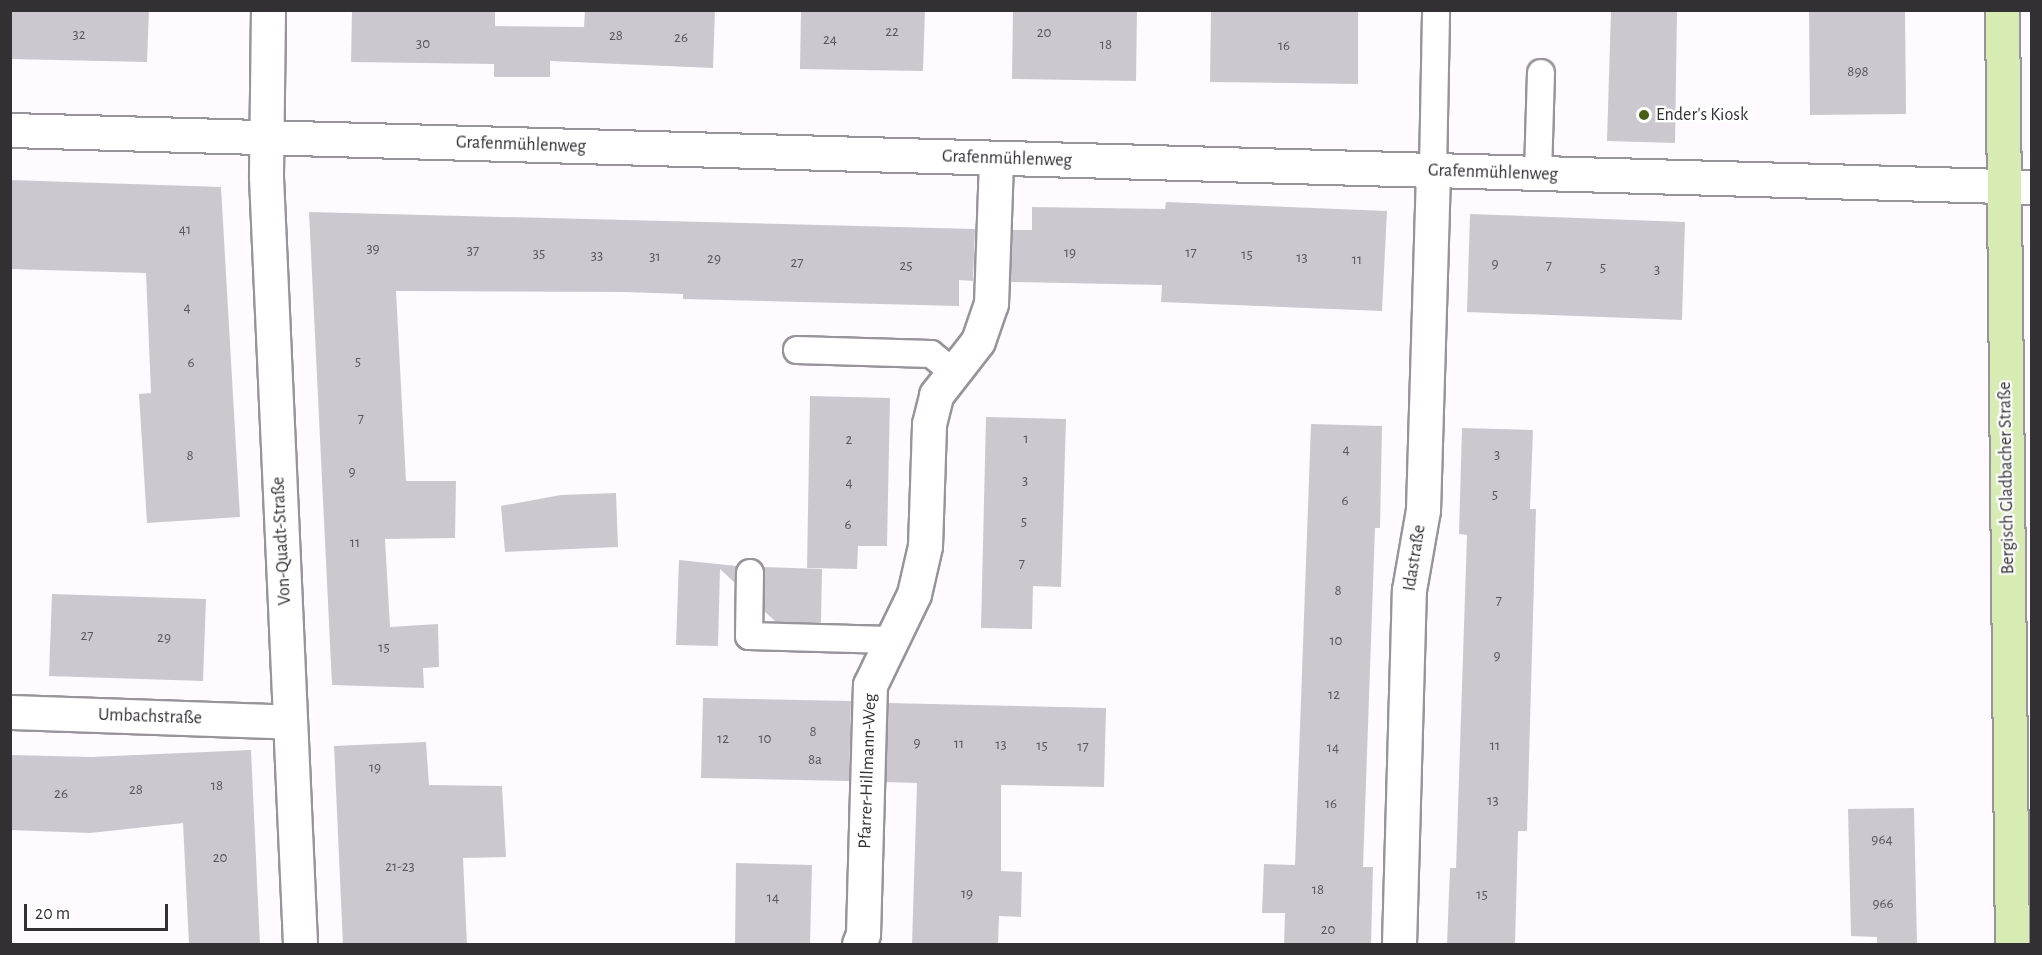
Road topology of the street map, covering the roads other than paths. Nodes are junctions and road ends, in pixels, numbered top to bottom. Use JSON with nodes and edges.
{"nodes":[{"id":1,"x":268,"y":10,"type":"edge"},
{"id":2,"x":1436,"y":10,"type":"edge"},
{"id":3,"x":2002,"y":10,"type":"edge"},
{"id":4,"x":1541,"y":73,"type":"dead end"},
{"id":5,"x":10,"y":130,"type":"edge"},
{"id":6,"x":267,"y":137,"type":"junction"},
{"id":7,"x":996,"y":159,"type":"junction"},
{"id":8,"x":1433,"y":171,"type":"junction"},
{"id":9,"x":1538,"y":174,"type":"junction"},
{"id":10,"x":2018,"y":187,"type":"edge"},
{"id":11,"x":797,"y":351,"type":"dead end"},
{"id":12,"x":952,"y":371,"type":"junction"},
{"id":13,"x":750,"y":573,"type":"dead end"},
{"id":14,"x":890,"y":640,"type":"junction"},
{"id":15,"x":10,"y":712,"type":"edge"},
{"id":16,"x":290,"y":722,"type":"junction"},
{"id":17,"x":300,"y":945,"type":"edge"},
{"id":18,"x":859,"y":945,"type":"edge"},
{"id":19,"x":1399,"y":945,"type":"edge"},
{"id":20,"x":2012,"y":945,"type":"edge"}],
"edges":[{"from":1,"to":6,"type":"street","name":"Von-Quadt-Straße"},
{"from":2,"to":8,"type":"lane"},
{"from":3,"to":10,"type":"main road","name":"Bergisch Gladbacher Straße"},
{"from":4,"to":9,"type":"lane"},
{"from":5,"to":6,"type":"street","name":"Grafenmühlenweg"},
{"from":6,"to":7,"type":"street","name":"Grafenmühlenweg"},
{"from":6,"to":16,"type":"street","name":"Von-Quadt-Straße"},
{"from":7,"to":8,"type":"street","name":"Grafenmühlenweg"},
{"from":7,"to":12,"type":"street","name":"Pfarrer-Hillmann-Weg"},
{"from":8,"to":9,"type":"street","name":"Grafenmühlenweg"},
{"from":8,"to":19,"type":"street","name":"Idastraße"},
{"from":9,"to":10,"type":"street","name":"Grafenmühlenweg"},
{"from":10,"to":20,"type":"main road","name":"Bergisch Gladbacher Straße"},
{"from":11,"to":12,"type":"lane"},
{"from":12,"to":14,"type":"street","name":"Pfarrer-Hillmann-Weg"},
{"from":13,"to":14,"type":"lane"},
{"from":14,"to":18,"type":"street","name":"Pfarrer-Hillmann-Weg"},
{"from":15,"to":16,"type":"street","name":"Umbachstraße"},
{"from":16,"to":17,"type":"street","name":"Von-Quadt-Straße"}]}
